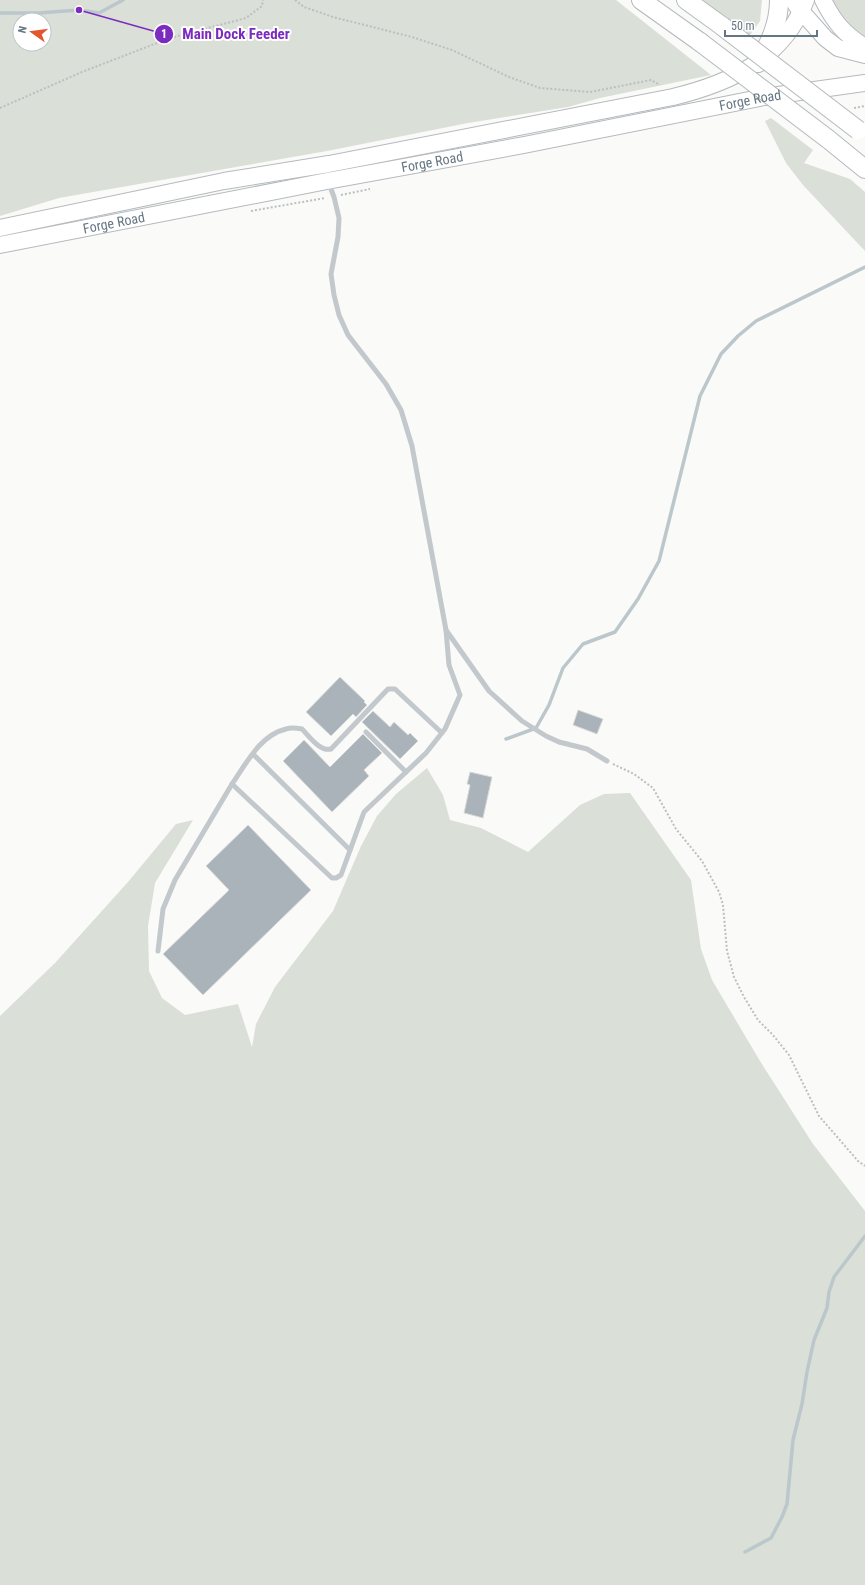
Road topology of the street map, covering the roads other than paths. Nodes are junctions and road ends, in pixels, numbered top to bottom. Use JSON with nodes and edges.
{"nodes":[{"id":1,"x":641,"y":0,"type":"edge"},
{"id":2,"x":686,"y":0,"type":"edge"},
{"id":3,"x":779,"y":0,"type":"edge"},
{"id":4,"x":823,"y":0,"type":"edge"},
{"id":5,"x":800,"y":3,"type":"edge"},
{"id":6,"x":865,"y":46,"type":"edge"},
{"id":7,"x":865,"y":56,"type":"edge"},
{"id":8,"x":758,"y":63,"type":"junction"},
{"id":9,"x":865,"y":83,"type":"edge"},
{"id":10,"x":862,"y":133,"type":"edge"},
{"id":11,"x":865,"y":169,"type":"edge"},
{"id":12,"x":327,"y":181,"type":"junction"},
{"id":13,"x":0,"y":228,"type":"edge"},
{"id":14,"x":0,"y":245,"type":"edge"},
{"id":15,"x":446,"y":630,"type":"junction"},
{"id":16,"x":366,"y":732,"type":"dead end"},
{"id":17,"x":442,"y":733,"type":"junction"},
{"id":18,"x":253,"y":754,"type":"junction"},
{"id":19,"x":607,"y":761,"type":"road end"},
{"id":20,"x":406,"y":772,"type":"junction"},
{"id":21,"x":232,"y":784,"type":"junction"},
{"id":22,"x":350,"y":850,"type":"junction"},
{"id":23,"x":158,"y":951,"type":"dead end"}],
"edges":[{"from":1,"to":11,"type":"highway","bridge":true},
{"from":2,"to":10,"type":"highway","bridge":true},
{"from":3,"to":8,"type":"highway"},
{"from":4,"to":6,"type":"main road"},
{"from":5,"to":7,"type":"main road"},
{"from":5,"to":8,"type":"main road","name":"Forge Road"},
{"from":8,"to":13,"type":"main road","name":"Forge Road"},
{"from":9,"to":12,"type":"main road","name":"Forge Road"},
{"from":12,"to":14,"type":"main road","name":"Forge Road"},
{"from":12,"to":15,"type":"lane"},
{"from":15,"to":17,"type":"lane"},
{"from":15,"to":19,"type":"lane"},
{"from":16,"to":20,"type":"lane"},
{"from":17,"to":18,"type":"lane"},
{"from":17,"to":20,"type":"lane"},
{"from":18,"to":21,"type":"lane"},
{"from":18,"to":22,"type":"lane"},
{"from":20,"to":22,"type":"lane"},
{"from":21,"to":22,"type":"lane"},
{"from":21,"to":23,"type":"lane"}]}
